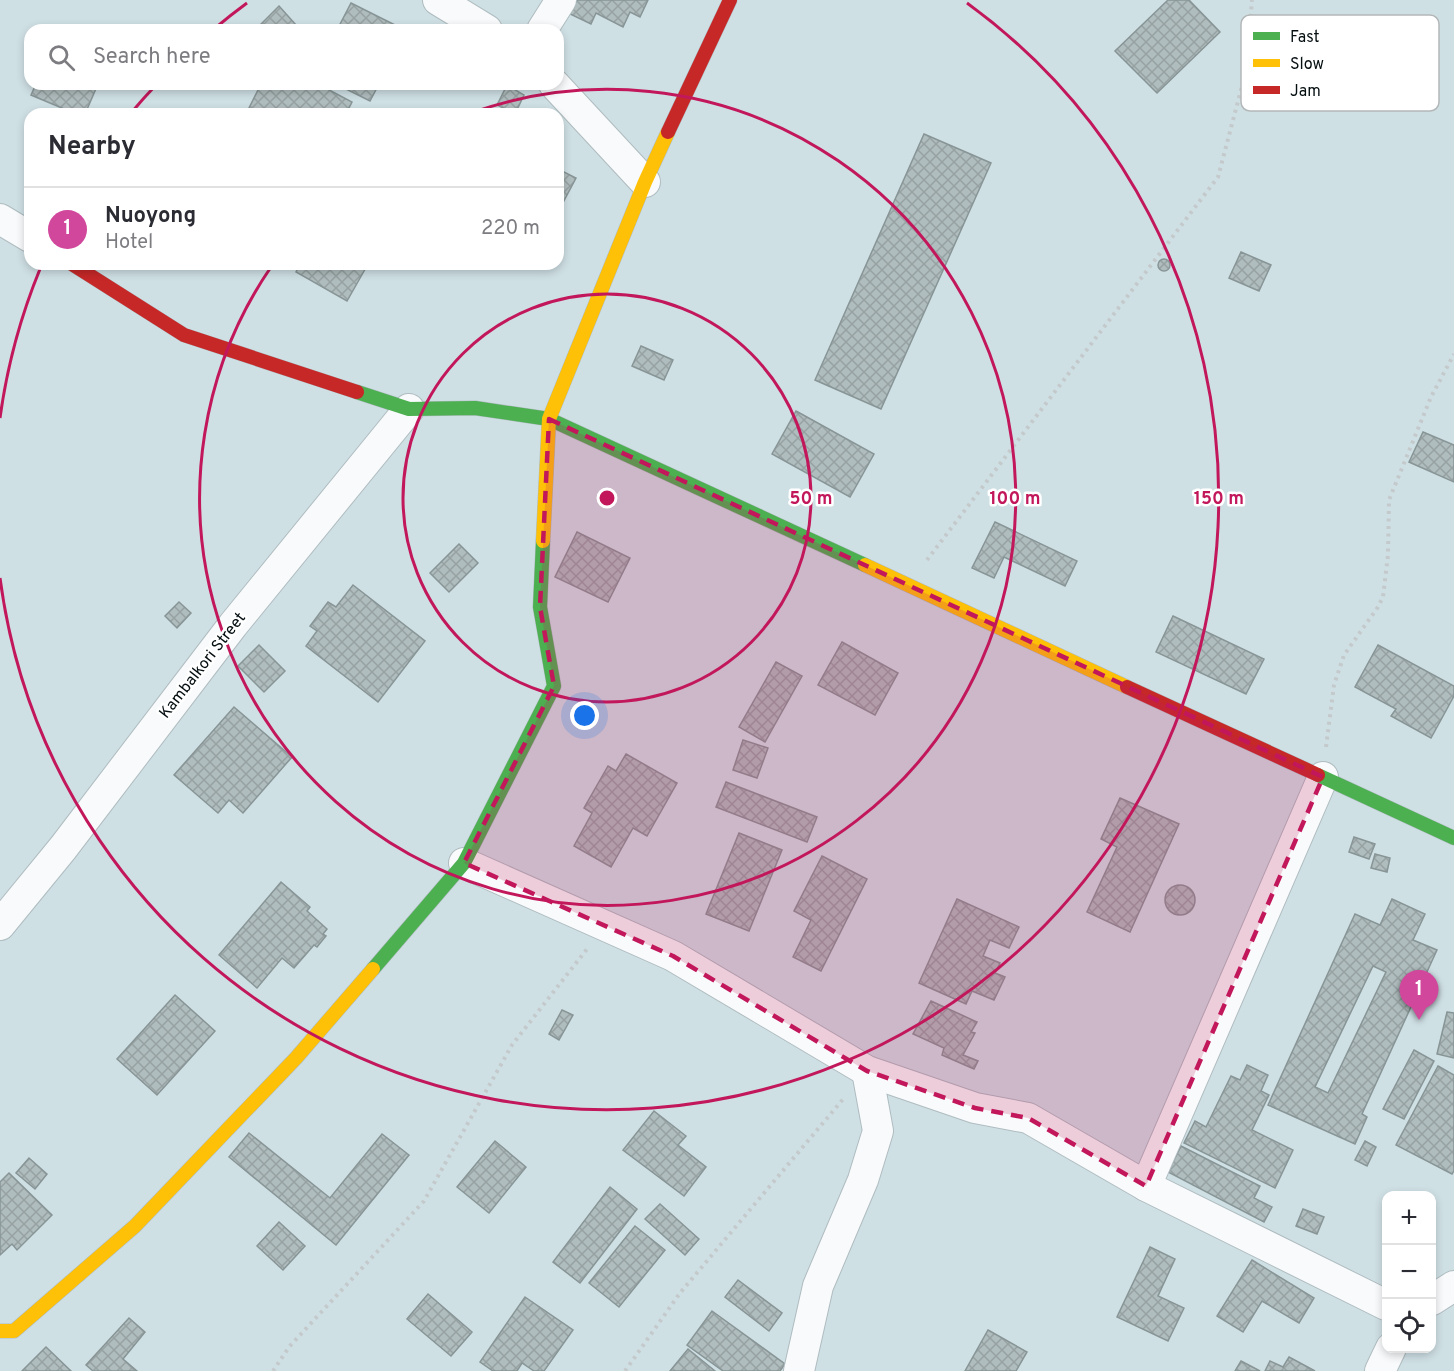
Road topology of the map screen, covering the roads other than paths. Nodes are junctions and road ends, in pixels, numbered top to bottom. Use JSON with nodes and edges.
{"nodes":[{"id":1,"x":438,"y":0,"type":"edge"},
{"id":2,"x":561,"y":0,"type":"edge"},
{"id":3,"x":730,"y":0,"type":"edge"},
{"id":4,"x":477,"y":24,"type":"edge"},
{"id":5,"x":546,"y":24,"type":"edge"},
{"id":6,"x":560,"y":90,"type":"edge"},
{"id":7,"x":645,"y":182,"type":"junction"},
{"id":8,"x":0,"y":219,"type":"edge"},
{"id":9,"x":24,"y":233,"type":"edge"},
{"id":10,"x":82,"y":270,"type":"edge"},
{"id":11,"x":409,"y":408,"type":"junction"},
{"id":12,"x":549,"y":419,"type":"junction"},
{"id":13,"x":1323,"y":777,"type":"junction"},
{"id":14,"x":1454,"y":838,"type":"edge"},
{"id":15,"x":464,"y":863,"type":"junction"},
{"id":16,"x":0,"y":925,"type":"edge"},
{"id":17,"x":867,"y":1071,"type":"junction"},
{"id":18,"x":1146,"y":1186,"type":"junction"},
{"id":19,"x":1454,"y":1287,"type":"edge"},
{"id":20,"x":1433,"y":1299,"type":"edge"},
{"id":21,"x":1382,"y":1303,"type":"edge"},
{"id":22,"x":0,"y":1331,"type":"edge"},
{"id":23,"x":1389,"y":1353,"type":"edge"},
{"id":24,"x":799,"y":1371,"type":"edge"},
{"id":25,"x":1380,"y":1371,"type":"edge"}],
"edges":[{"from":1,"to":4,"type":"street"},
{"from":2,"to":5,"type":"street"},
{"from":3,"to":7,"type":"street"},
{"from":6,"to":7,"type":"street"},
{"from":7,"to":12,"type":"street"},
{"from":8,"to":9,"type":"street"},
{"from":10,"to":11,"type":"street"},
{"from":11,"to":12,"type":"street"},
{"from":11,"to":16,"type":"street","name":"Kambalkori Street"},
{"from":12,"to":13,"type":"street"},
{"from":12,"to":15,"type":"street"},
{"from":13,"to":14,"type":"street"},
{"from":13,"to":18,"type":"street"},
{"from":15,"to":17,"type":"street"},
{"from":15,"to":22,"type":"street"},
{"from":17,"to":18,"type":"street"},
{"from":17,"to":24,"type":"street"},
{"from":18,"to":21,"type":"street"},
{"from":19,"to":20,"type":"street"},
{"from":23,"to":25,"type":"street"}]}
